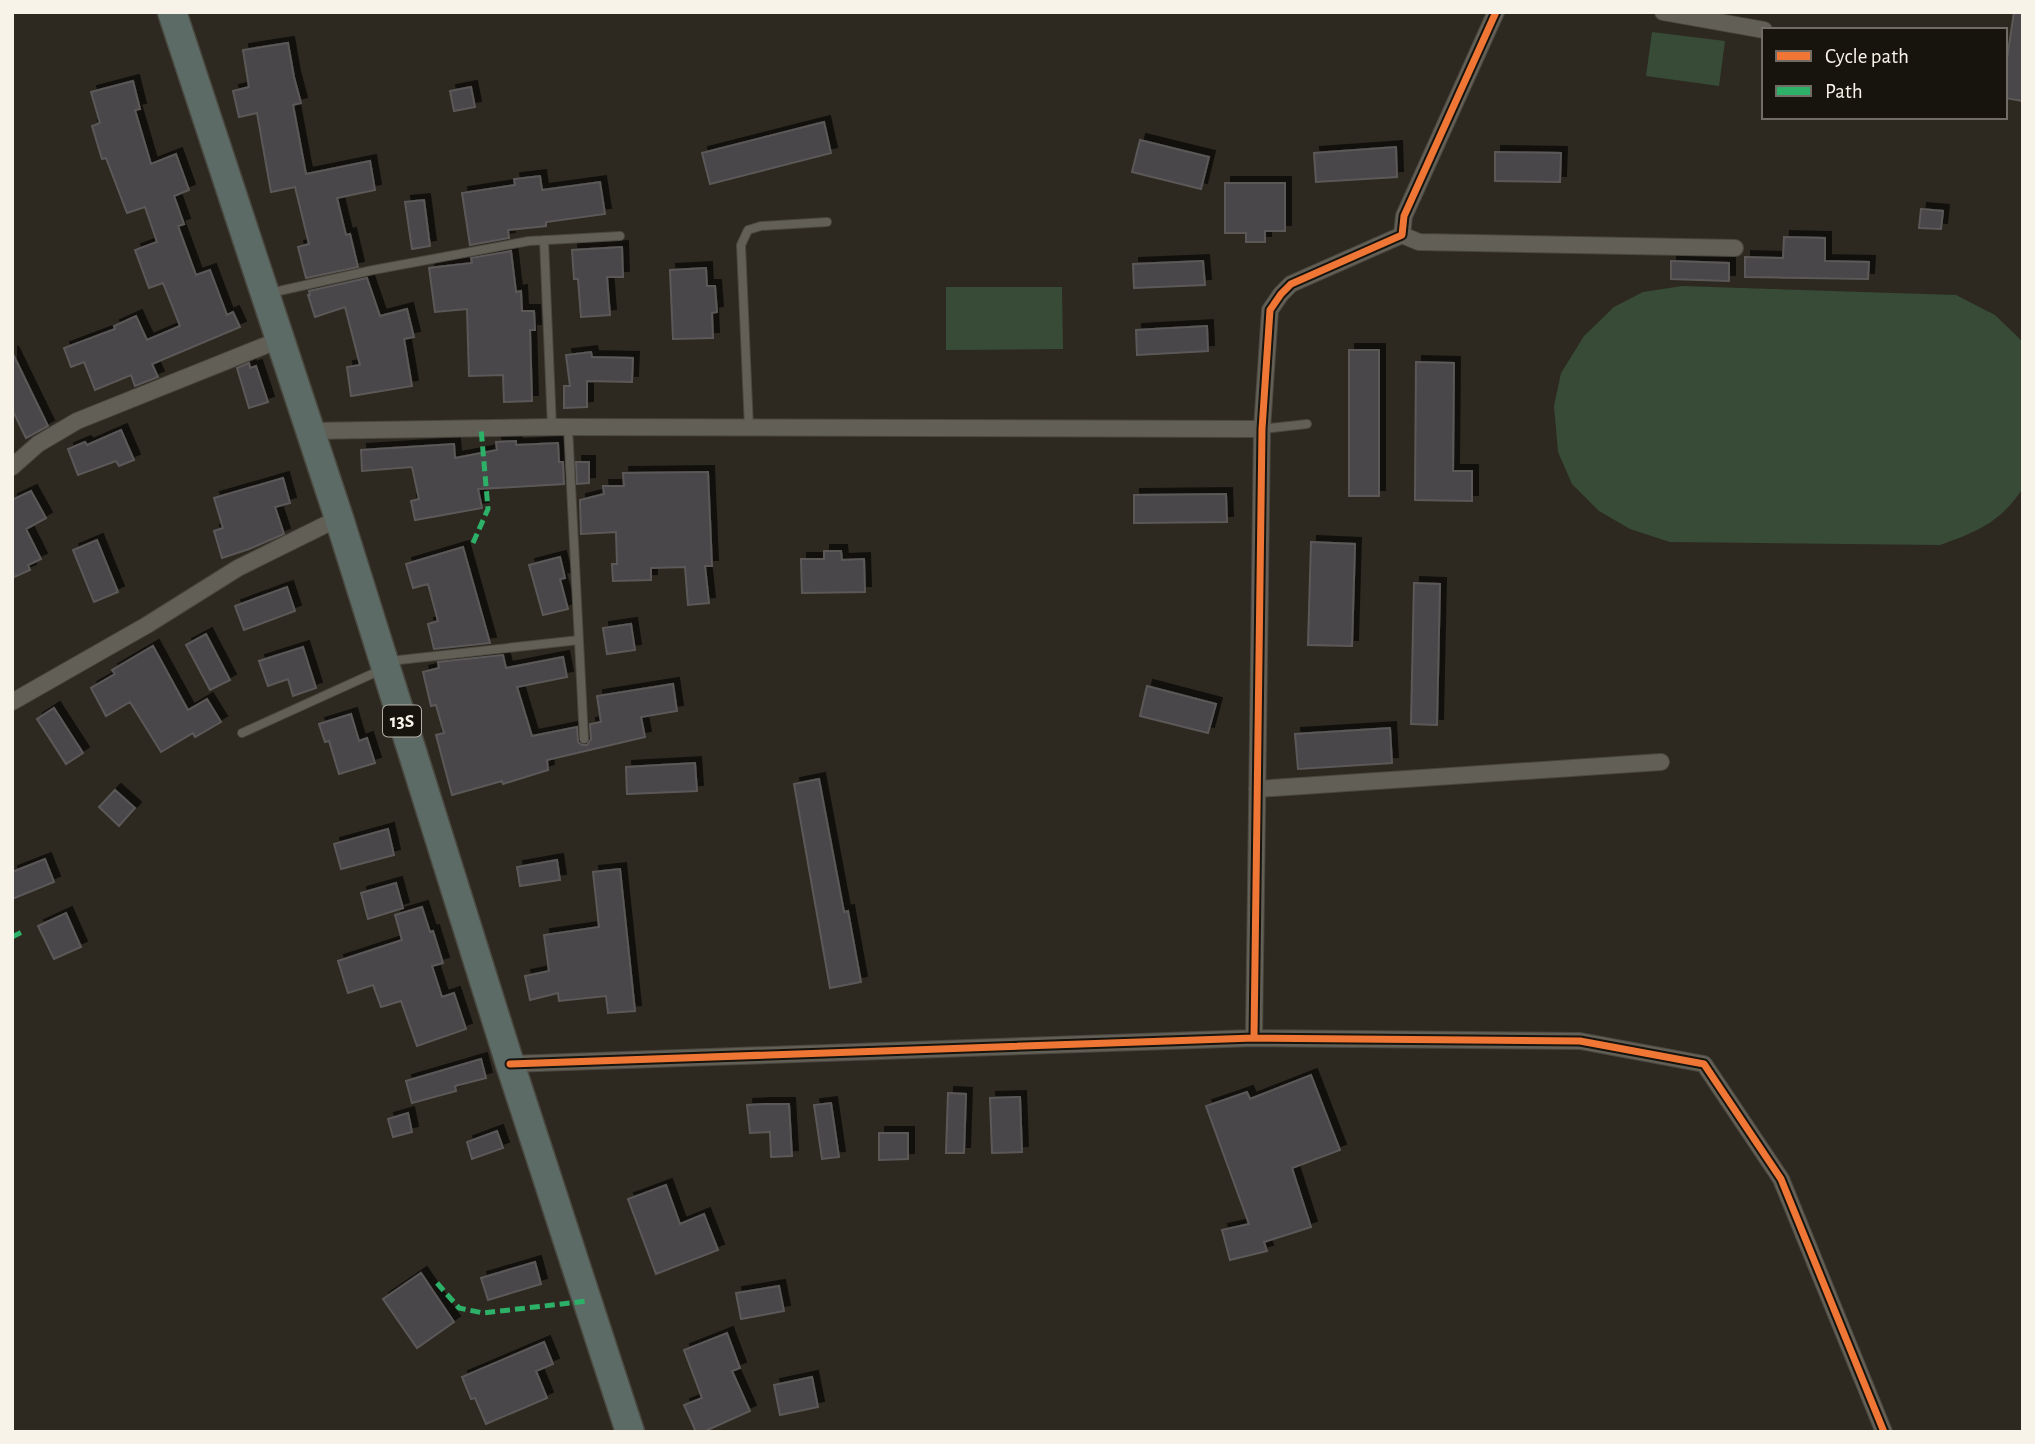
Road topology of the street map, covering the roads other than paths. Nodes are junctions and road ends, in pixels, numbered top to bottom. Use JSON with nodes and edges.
{"nodes":[{"id":1,"x":172,"y":12,"type":"edge"},
{"id":2,"x":1496,"y":12,"type":"edge"},
{"id":3,"x":1663,"y":12,"type":"edge"},
{"id":4,"x":1762,"y":30,"type":"edge"},
{"id":5,"x":827,"y":222,"type":"dead end"},
{"id":6,"x":1402,"y":235,"type":"junction"},
{"id":7,"x":620,"y":236,"type":"dead end"},
{"id":8,"x":544,"y":240,"type":"junction"},
{"id":9,"x":1735,"y":248,"type":"dead end"},
{"id":10,"x":264,"y":295,"type":"junction"},
{"id":11,"x":279,"y":340,"type":"junction"},
{"id":12,"x":1307,"y":424,"type":"dead end"},
{"id":13,"x":560,"y":427,"type":"junction"},
{"id":14,"x":749,"y":428,"type":"junction"},
{"id":15,"x":1262,"y":429,"type":"junction"},
{"id":16,"x":309,"y":431,"type":"junction"},
{"id":17,"x":12,"y":467,"type":"edge"},
{"id":18,"x":339,"y":518,"type":"junction"},
{"id":19,"x":579,"y":640,"type":"junction"},
{"id":20,"x":384,"y":665,"type":"junction"},
{"id":21,"x":12,"y":702,"type":"edge"},
{"id":22,"x":242,"y":733,"type":"dead end"},
{"id":23,"x":584,"y":739,"type":"dead end"},
{"id":24,"x":1661,"y":762,"type":"dead end"},
{"id":25,"x":1257,"y":789,"type":"junction"},
{"id":26,"x":1254,"y":1038,"type":"junction"},
{"id":27,"x":510,"y":1064,"type":"junction"},
{"id":28,"x":630,"y":1432,"type":"edge"},
{"id":29,"x":1884,"y":1432,"type":"edge"}],
"edges":[{"from":1,"to":10,"type":"highway","number":"13S"},
{"from":2,"to":6,"type":"street"},
{"from":3,"to":4,"type":"street"},
{"from":5,"to":14,"type":"lane"},
{"from":6,"to":9,"type":"street"},
{"from":6,"to":15,"type":"street"},
{"from":7,"to":8,"type":"lane"},
{"from":8,"to":10,"type":"lane"},
{"from":8,"to":13,"type":"lane"},
{"from":10,"to":11,"type":"highway","number":"13S"},
{"from":11,"to":16,"type":"highway","number":"13S"},
{"from":11,"to":17,"type":"street"},
{"from":12,"to":15,"type":"lane"},
{"from":13,"to":14,"type":"street"},
{"from":13,"to":16,"type":"street"},
{"from":13,"to":19,"type":"lane"},
{"from":14,"to":15,"type":"street"},
{"from":15,"to":25,"type":"street"},
{"from":16,"to":18,"type":"highway","number":"13S"},
{"from":18,"to":20,"type":"highway","number":"13S"},
{"from":18,"to":21,"type":"street"},
{"from":19,"to":20,"type":"lane"},
{"from":19,"to":23,"type":"lane"},
{"from":20,"to":22,"type":"lane"},
{"from":20,"to":27,"type":"highway","number":"13S"},
{"from":24,"to":25,"type":"street"},
{"from":25,"to":26,"type":"street"},
{"from":26,"to":27,"type":"street"},
{"from":26,"to":29,"type":"street"},
{"from":27,"to":28,"type":"highway","number":"13S"}]}
